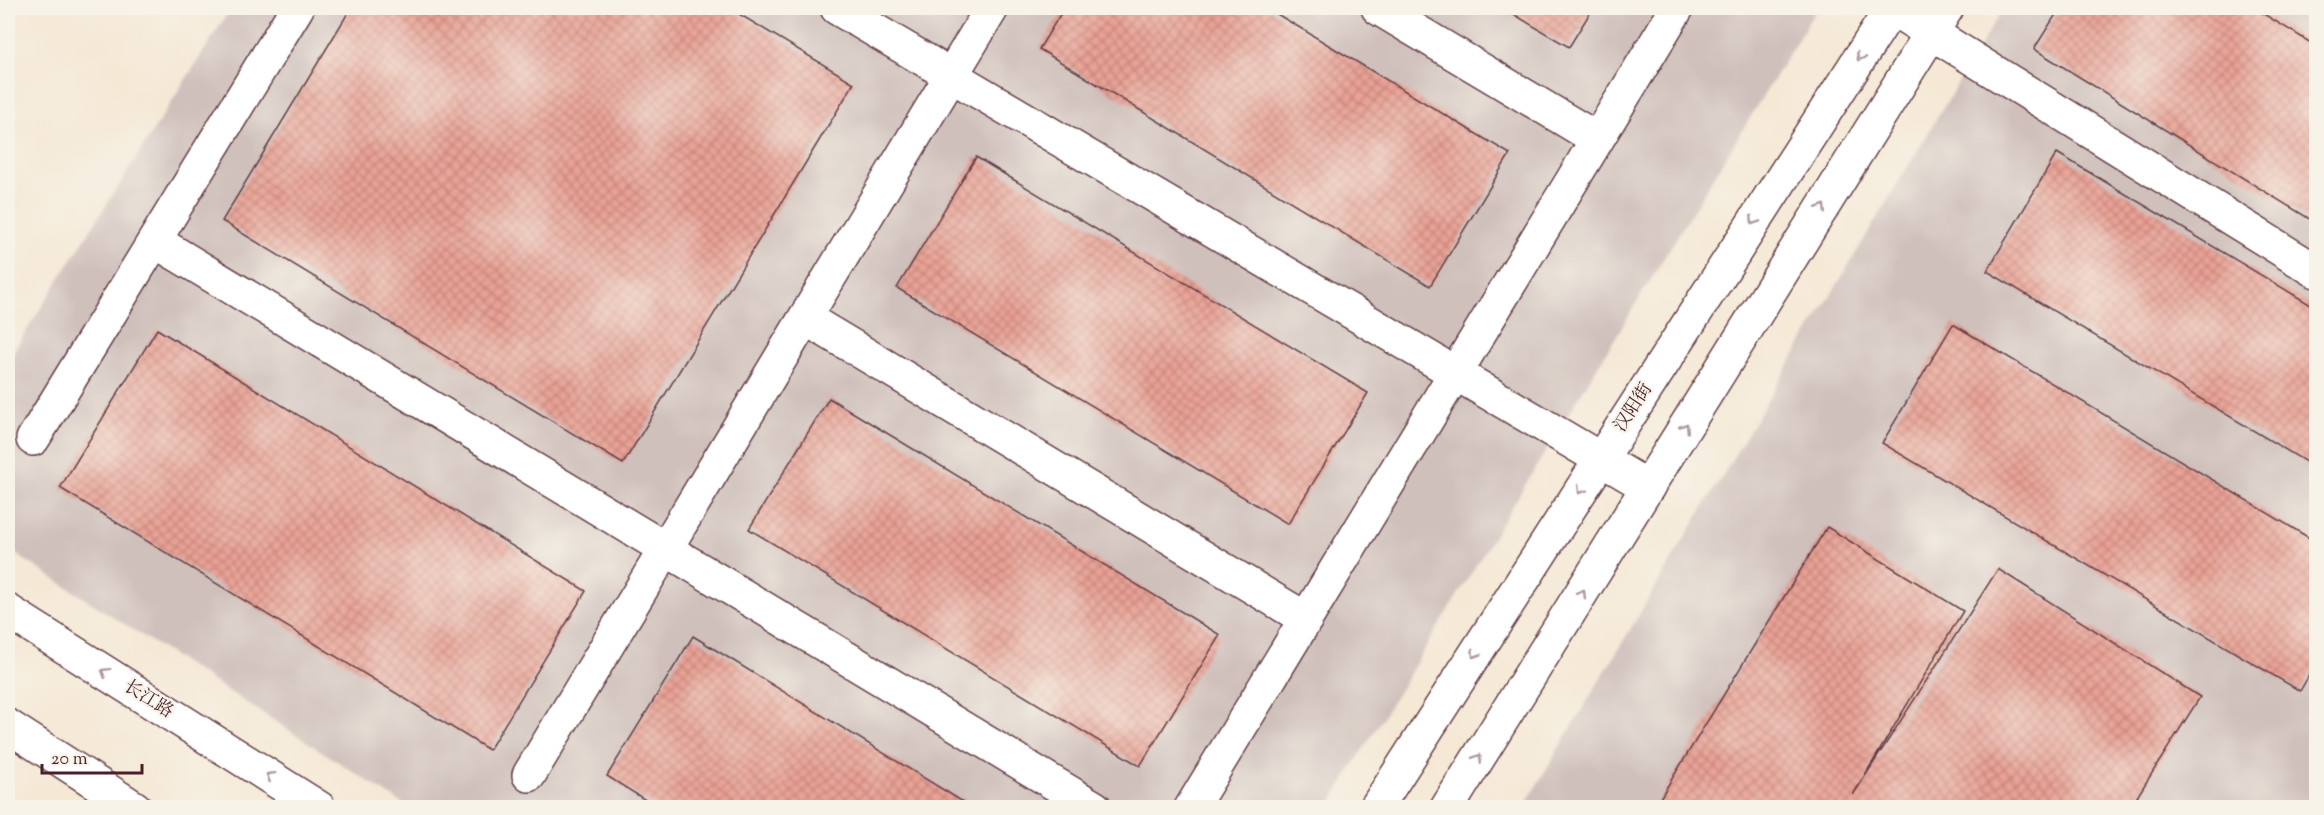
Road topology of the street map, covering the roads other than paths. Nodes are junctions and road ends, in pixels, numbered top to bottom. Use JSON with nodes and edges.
{"nodes":[{"id":1,"x":297,"y":8,"type":"edge"},
{"id":2,"x":837,"y":8,"type":"edge"},
{"id":3,"x":992,"y":8,"type":"edge"},
{"id":4,"x":1378,"y":8,"type":"edge"},
{"id":5,"x":1677,"y":8,"type":"edge"},
{"id":6,"x":1891,"y":8,"type":"edge"},
{"id":7,"x":1939,"y":20,"type":"edge"},
{"id":8,"x":951,"y":75,"type":"junction"},
{"id":9,"x":1597,"y":139,"type":"junction"},
{"id":10,"x":155,"y":241,"type":"junction"},
{"id":11,"x":2316,"y":271,"type":"edge"},
{"id":12,"x":805,"y":318,"type":"junction"},
{"id":13,"x":1455,"y":373,"type":"junction"},
{"id":14,"x":33,"y":439,"type":"dead end"},
{"id":15,"x":1601,"y":459,"type":"junction"},
{"id":16,"x":1648,"y":487,"type":"junction"},
{"id":17,"x":666,"y":549,"type":"junction"},
{"id":18,"x":8,"y":611,"type":"edge"},
{"id":19,"x":1306,"y":619,"type":"junction"},
{"id":20,"x":8,"y":726,"type":"edge"},
{"id":21,"x":529,"y":775,"type":"dead end"},
{"id":22,"x":135,"y":807,"type":"edge"},
{"id":23,"x":319,"y":807,"type":"edge"},
{"id":24,"x":1095,"y":807,"type":"edge"},
{"id":25,"x":1191,"y":807,"type":"edge"},
{"id":26,"x":1376,"y":807,"type":"edge"},
{"id":27,"x":1447,"y":807,"type":"edge"}],
"edges":[{"from":1,"to":10,"type":"main road"},
{"from":2,"to":8,"type":"main road"},
{"from":3,"to":8,"type":"main road"},
{"from":4,"to":9,"type":"main road"},
{"from":5,"to":9,"type":"main road"},
{"from":6,"to":7,"type":"main road"},
{"from":6,"to":15,"type":"main road","name":"汉阳街","one_way":true},
{"from":7,"to":11,"type":"main road"},
{"from":16,"to":7,"type":"main road","one_way":true},
{"from":8,"to":12,"type":"main road"},
{"from":8,"to":13,"type":"main road"},
{"from":9,"to":13,"type":"main road"},
{"from":10,"to":14,"type":"main road"},
{"from":10,"to":17,"type":"main road"},
{"from":12,"to":17,"type":"main road"},
{"from":12,"to":19,"type":"main road"},
{"from":13,"to":15,"type":"main road"},
{"from":13,"to":19,"type":"main road"},
{"from":15,"to":16,"type":"main road"},
{"from":15,"to":26,"type":"main road","name":"汉阳街","one_way":true},
{"from":27,"to":16,"type":"main road","one_way":true},
{"from":17,"to":21,"type":"main road"},
{"from":17,"to":24,"type":"main road"},
{"from":23,"to":18,"type":"main road","name":"长江路","one_way":true},
{"from":19,"to":25,"type":"main road"},
{"from":20,"to":22,"type":"main road"}]}
